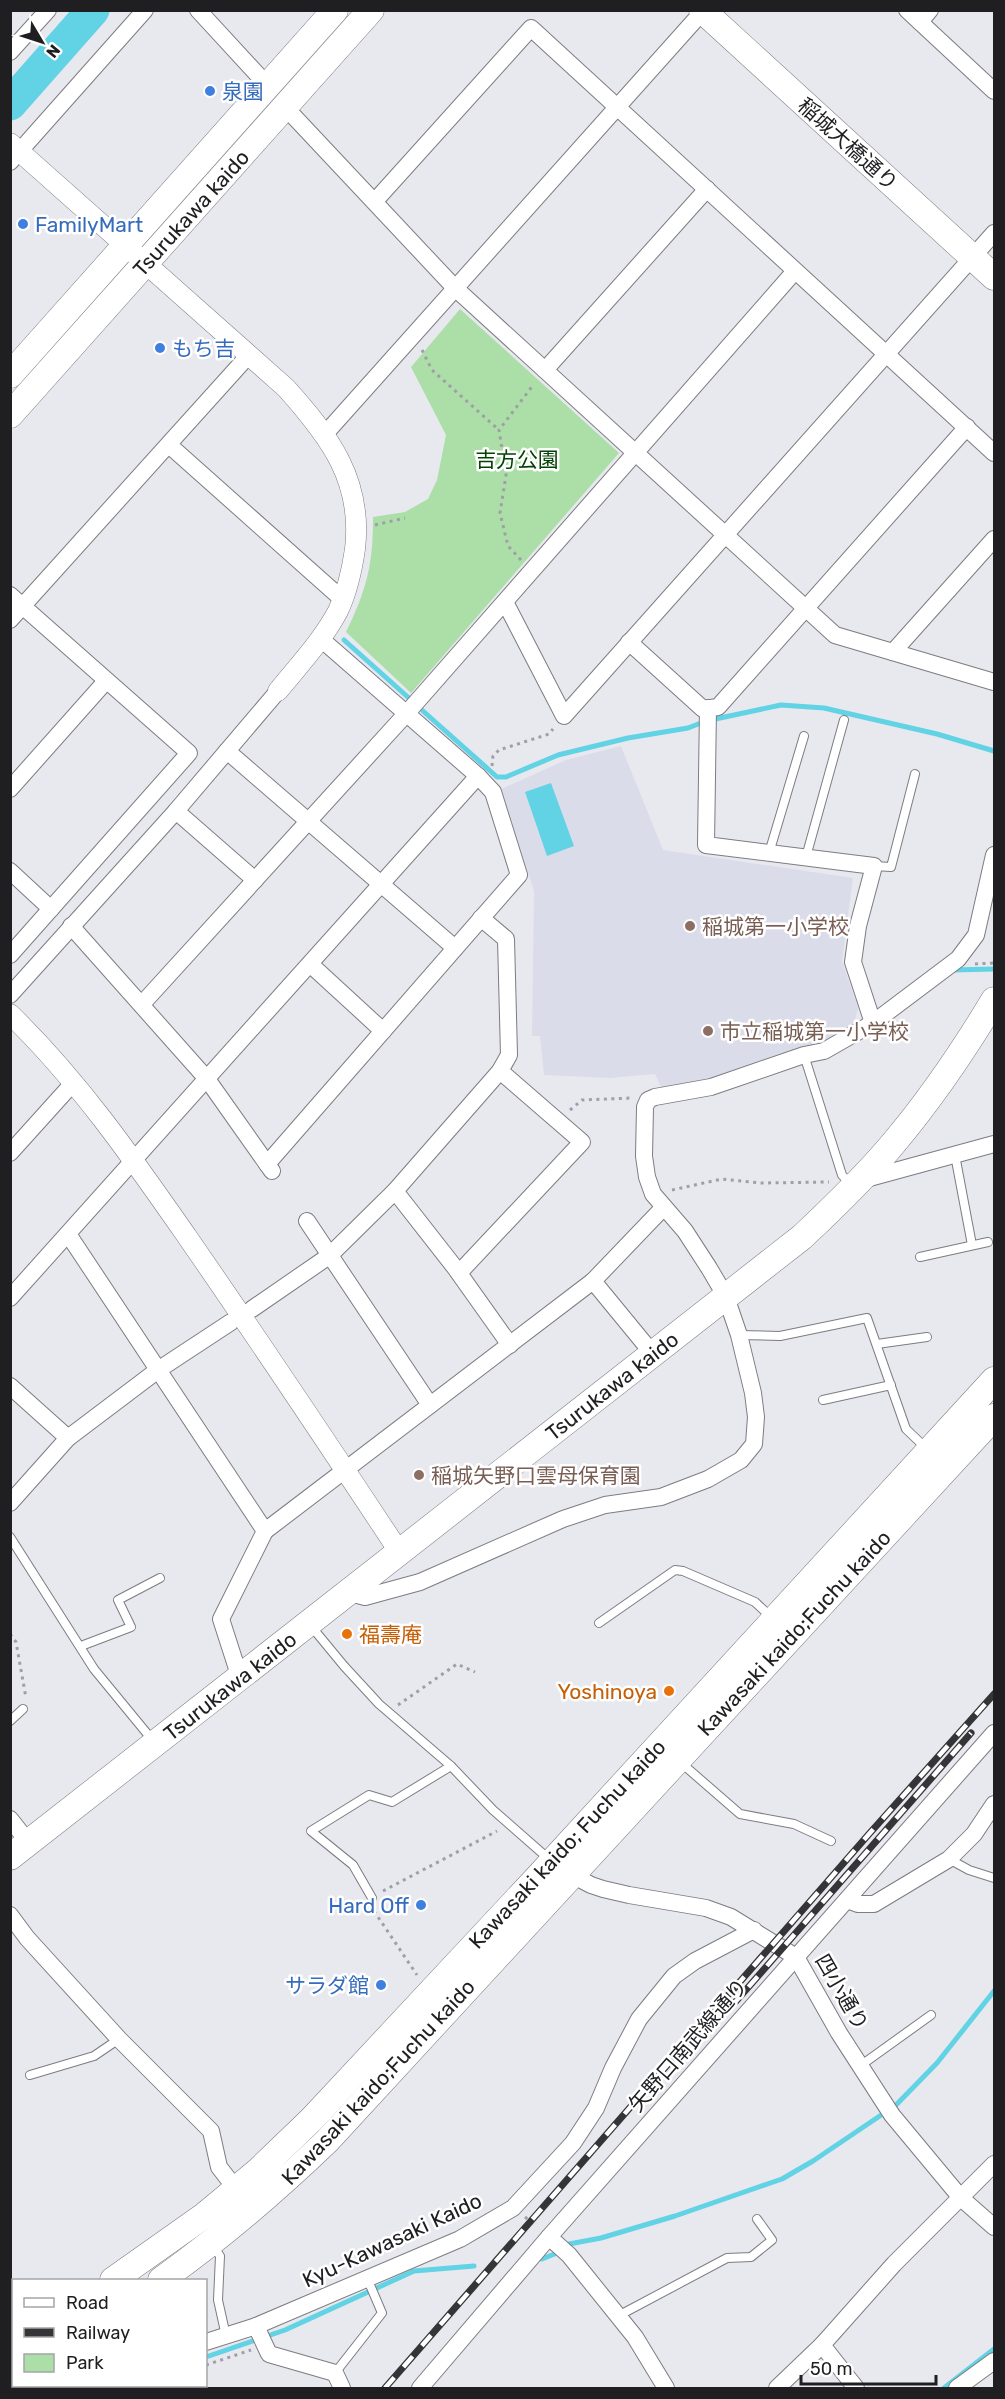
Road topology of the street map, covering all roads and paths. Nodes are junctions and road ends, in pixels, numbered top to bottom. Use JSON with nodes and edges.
{"nodes":[{"id":1,"x":145,"y":10,"type":"edge"},
{"id":2,"x":198,"y":10,"type":"edge"},
{"id":3,"x":335,"y":10,"type":"edge"},
{"id":4,"x":371,"y":10,"type":"edge"},
{"id":5,"x":907,"y":10,"type":"edge"},
{"id":6,"x":703,"y":11,"type":"edge"},
{"id":7,"x":38,"y":14,"type":"edge"},
{"id":8,"x":925,"y":16,"type":"edge"},
{"id":9,"x":10,"y":52,"type":"edge"},
{"id":10,"x":267,"y":86,"type":"junction"},
{"id":11,"x":994,"y":91,"type":"edge"},
{"id":12,"x":285,"y":107,"type":"junction"},
{"id":13,"x":617,"y":107,"type":"junction"},
{"id":14,"x":13,"y":150,"type":"edge"},
{"id":15,"x":707,"y":189,"type":"junction"},
{"id":16,"x":375,"y":201,"type":"junction"},
{"id":17,"x":994,"y":233,"type":"edge"},
{"id":18,"x":125,"y":246,"type":"junction"},
{"id":19,"x":973,"y":257,"type":"junction"},
{"id":20,"x":145,"y":264,"type":"junction"},
{"id":21,"x":795,"y":271,"type":"junction"},
{"id":22,"x":994,"y":277,"type":"edge"},
{"id":23,"x":455,"y":288,"type":"junction"},
{"id":24,"x":414,"y":335,"type":"junction"},
{"id":25,"x":886,"y":354,"type":"junction"},
{"id":26,"x":248,"y":356,"type":"junction"},
{"id":27,"x":545,"y":370,"type":"junction"},
{"id":28,"x":10,"y":375,"type":"edge"},
{"id":29,"x":10,"y":415,"type":"edge"},
{"id":30,"x":967,"y":427,"type":"junction"},
{"id":31,"x":499,"y":430,"type":"junction"},
{"id":32,"x":325,"y":435,"type":"junction"},
{"id":33,"x":169,"y":445,"type":"junction"},
{"id":34,"x":634,"y":452,"type":"junction"},
{"id":35,"x":994,"y":453,"type":"edge"},
{"id":36,"x":405,"y":518,"type":"dead end"},
{"id":37,"x":364,"y":526,"type":"dead end"},
{"id":38,"x":725,"y":535,"type":"junction"},
{"id":39,"x":994,"y":539,"type":"edge"},
{"id":40,"x":531,"y":572,"type":"junction"},
{"id":41,"x":342,"y":599,"type":"junction"},
{"id":42,"x":17,"y":600,"type":"edge"},
{"id":43,"x":505,"y":602,"type":"junction"},
{"id":44,"x":805,"y":609,"type":"junction"},
{"id":45,"x":10,"y":620,"type":"edge"},
{"id":46,"x":321,"y":639,"type":"junction"},
{"id":47,"x":630,"y":642,"type":"junction"},
{"id":48,"x":893,"y":652,"type":"junction"},
{"id":49,"x":106,"y":681,"type":"junction"},
{"id":50,"x":994,"y":682,"type":"edge"},
{"id":51,"x":278,"y":691,"type":"joint"},
{"id":52,"x":406,"y":714,"type":"junction"},
{"id":53,"x":564,"y":716,"type":"junction"},
{"id":54,"x":708,"y":717,"type":"junction"},
{"id":55,"x":844,"y":720,"type":"dead end"},
{"id":56,"x":804,"y":736,"type":"dead end"},
{"id":57,"x":227,"y":751,"type":"junction"},
{"id":58,"x":493,"y":765,"type":"dead end"},
{"id":59,"x":915,"y":774,"type":"dead end"},
{"id":60,"x":171,"y":775,"type":"junction"},
{"id":61,"x":478,"y":776,"type":"junction"},
{"id":62,"x":11,"y":786,"type":"edge"},
{"id":63,"x":192,"y":792,"type":"junction"},
{"id":64,"x":176,"y":811,"type":"junction"},
{"id":65,"x":308,"y":820,"type":"junction"},
{"id":66,"x":769,"y":853,"type":"junction"},
{"id":67,"x":994,"y":855,"type":"edge"},
{"id":68,"x":806,"y":857,"type":"junction"},
{"id":69,"x":874,"y":866,"type":"junction"},
{"id":70,"x":10,"y":872,"type":"edge"},
{"id":71,"x":255,"y":880,"type":"junction"},
{"id":72,"x":381,"y":884,"type":"junction"},
{"id":73,"x":51,"y":909,"type":"junction"},
{"id":74,"x":481,"y":918,"type":"junction"},
{"id":75,"x":71,"y":926,"type":"junction"},
{"id":76,"x":31,"y":933,"type":"junction"},
{"id":77,"x":455,"y":948,"type":"junction"},
{"id":78,"x":49,"y":950,"type":"junction"},
{"id":79,"x":10,"y":955,"type":"edge"},
{"id":80,"x":310,"y":964,"type":"junction"},
{"id":81,"x":10,"y":995,"type":"edge"},
{"id":82,"x":994,"y":1000,"type":"edge"},
{"id":83,"x":142,"y":1004,"type":"junction"},
{"id":84,"x":10,"y":1014,"type":"edge"},
{"id":85,"x":873,"y":1023,"type":"junction"},
{"id":86,"x":383,"y":1031,"type":"junction"},
{"id":87,"x":804,"y":1055,"type":"junction"},
{"id":88,"x":500,"y":1071,"type":"junction"},
{"id":89,"x":207,"y":1079,"type":"junction"},
{"id":90,"x":74,"y":1082,"type":"junction"},
{"id":91,"x":648,"y":1100,"type":"junction"},
{"id":92,"x":558,"y":1120,"type":"junction"},
{"id":93,"x":994,"y":1144,"type":"edge"},
{"id":94,"x":10,"y":1153,"type":"edge"},
{"id":95,"x":954,"y":1155,"type":"junction"},
{"id":96,"x":134,"y":1161,"type":"junction"},
{"id":97,"x":853,"y":1183,"type":"junction"},
{"id":98,"x":395,"y":1191,"type":"junction"},
{"id":99,"x":658,"y":1201,"type":"junction"},
{"id":100,"x":307,"y":1221,"type":"dead end"},
{"id":101,"x":68,"y":1234,"type":"junction"},
{"id":102,"x":988,"y":1242,"type":"dead end"},
{"id":103,"x":972,"y":1245,"type":"junction"},
{"id":104,"x":329,"y":1256,"type":"junction"},
{"id":105,"x":920,"y":1257,"type":"dead end"},
{"id":106,"x":459,"y":1273,"type":"junction"},
{"id":107,"x":593,"y":1281,"type":"junction"},
{"id":108,"x":726,"y":1297,"type":"junction"},
{"id":109,"x":10,"y":1298,"type":"edge"},
{"id":110,"x":252,"y":1309,"type":"dead end"},
{"id":111,"x":231,"y":1322,"type":"dead end"},
{"id":112,"x":739,"y":1335,"type":"junction"},
{"id":113,"x":927,"y":1337,"type":"dead end"},
{"id":114,"x":877,"y":1344,"type":"junction"},
{"id":115,"x":510,"y":1345,"type":"junction"},
{"id":116,"x":653,"y":1354,"type":"junction"},
{"id":117,"x":158,"y":1370,"type":"junction"},
{"id":118,"x":994,"y":1380,"type":"edge"},
{"id":119,"x":891,"y":1385,"type":"junction"},
{"id":120,"x":10,"y":1386,"type":"edge"},
{"id":121,"x":824,"y":1400,"type":"dead end"},
{"id":122,"x":429,"y":1405,"type":"junction"},
{"id":123,"x":994,"y":1417,"type":"edge"},
{"id":124,"x":68,"y":1438,"type":"junction"},
{"id":125,"x":929,"y":1451,"type":"junction"},
{"id":126,"x":345,"y":1470,"type":"junction"},
{"id":127,"x":10,"y":1503,"type":"edge"},
{"id":128,"x":265,"y":1531,"type":"junction"},
{"id":129,"x":10,"y":1537,"type":"edge"},
{"id":130,"x":400,"y":1554,"type":"junction"},
{"id":131,"x":160,"y":1578,"type":"dead end"},
{"id":132,"x":350,"y":1593,"type":"junction"},
{"id":133,"x":773,"y":1620,"type":"junction"},
{"id":134,"x":309,"y":1623,"type":"junction"},
{"id":135,"x":599,"y":1623,"type":"dead end"},
{"id":136,"x":10,"y":1634,"type":"edge"},
{"id":137,"x":81,"y":1646,"type":"junction"},
{"id":138,"x":475,"y":1672,"type":"dead end"},
{"id":139,"x":240,"y":1678,"type":"junction"},
{"id":140,"x":23,"y":1710,"type":"joint"},
{"id":141,"x":388,"y":1712,"type":"junction"},
{"id":142,"x":10,"y":1721,"type":"edge"},
{"id":143,"x":994,"y":1734,"type":"edge"},
{"id":144,"x":156,"y":1745,"type":"junction"},
{"id":145,"x":677,"y":1760,"type":"junction"},
{"id":146,"x":451,"y":1766,"type":"junction"},
{"id":147,"x":994,"y":1804,"type":"edge"},
{"id":148,"x":10,"y":1819,"type":"edge"},
{"id":149,"x":509,"y":1824,"type":"junction"},
{"id":150,"x":831,"y":1841,"type":"dead end"},
{"id":151,"x":20,"y":1850,"type":"edge"},
{"id":152,"x":949,"y":1859,"type":"junction"},
{"id":153,"x":561,"y":1869,"type":"junction"},
{"id":154,"x":994,"y":1878,"type":"edge"},
{"id":155,"x":372,"y":1898,"type":"junction"},
{"id":156,"x":847,"y":1900,"type":"junction"},
{"id":157,"x":10,"y":1915,"type":"edge"},
{"id":158,"x":754,"y":1930,"type":"junction"},
{"id":159,"x":796,"y":1957,"type":"junction"},
{"id":160,"x":418,"y":1977,"type":"dead end"},
{"id":161,"x":931,"y":2015,"type":"dead end"},
{"id":162,"x":119,"y":2039,"type":"junction"},
{"id":163,"x":860,"y":2066,"type":"junction"},
{"id":164,"x":30,"y":2075,"type":"dead end"},
{"id":165,"x":994,"y":2164,"type":"edge"},
{"id":166,"x":236,"y":2189,"type":"junction"},
{"id":167,"x":962,"y":2198,"type":"junction"},
{"id":168,"x":513,"y":2208,"type":"junction"},
{"id":169,"x":757,"y":2219,"type":"dead end"},
{"id":170,"x":994,"y":2227,"type":"edge"},
{"id":171,"x":212,"y":2243,"type":"junction"},
{"id":172,"x":559,"y":2245,"type":"junction"},
{"id":173,"x":368,"y":2278,"type":"junction"},
{"id":174,"x":114,"y":2279,"type":"edge"},
{"id":175,"x":162,"y":2279,"type":"edge"},
{"id":176,"x":618,"y":2316,"type":"junction"},
{"id":177,"x":256,"y":2326,"type":"junction"},
{"id":178,"x":226,"y":2336,"type":"junction"},
{"id":179,"x":207,"y":2342,"type":"edge"},
{"id":180,"x":264,"y":2345,"type":"junction"},
{"id":181,"x":822,"y":2345,"type":"junction"},
{"id":182,"x":994,"y":2361,"type":"edge"},
{"id":183,"x":207,"y":2365,"type":"edge"},
{"id":184,"x":335,"y":2373,"type":"junction"},
{"id":185,"x":342,"y":2388,"type":"edge"},
{"id":186,"x":420,"y":2388,"type":"edge"},
{"id":187,"x":666,"y":2388,"type":"edge"},
{"id":188,"x":777,"y":2388,"type":"edge"},
{"id":189,"x":856,"y":2388,"type":"edge"},
{"id":190,"x":957,"y":2388,"type":"edge"}],
"edges":[{"from":1,"to":14,"type":"street"},
{"from":2,"to":10,"type":"street"},
{"from":3,"to":10,"type":"main road","name":"Tsurukawa kaido"},
{"from":4,"to":12,"type":"main road","name":"Tsurukawa kaido"},
{"from":5,"to":8,"type":"street"},
{"from":6,"to":13,"type":"street"},
{"from":6,"to":19,"type":"main road","name":"稲城大橋通り"},
{"from":7,"to":9,"type":"street"},
{"from":8,"to":11,"type":"street"},
{"from":10,"to":18,"type":"main road","name":"Tsurukawa kaido"},
{"from":12,"to":16,"type":"street"},
{"from":12,"to":20,"type":"main road","name":"Tsurukawa kaido"},
{"from":13,"to":15,"type":"street"},
{"from":13,"to":16,"type":"street"},
{"from":13,"to":23,"type":"street"},
{"from":14,"to":18,"type":"street"},
{"from":15,"to":21,"type":"street"},
{"from":15,"to":27,"type":"street"},
{"from":16,"to":23,"type":"street"},
{"from":17,"to":19,"type":"street"},
{"from":18,"to":20,"type":"street"},
{"from":18,"to":28,"type":"main road","name":"Tsurukawa kaido"},
{"from":19,"to":22,"type":"main road","name":"稲城大橋通り"},
{"from":19,"to":25,"type":"street"},
{"from":20,"to":26,"type":"street"},
{"from":20,"to":29,"type":"main road","name":"Tsurukawa kaido"},
{"from":21,"to":25,"type":"street"},
{"from":21,"to":34,"type":"street"},
{"from":23,"to":24,"type":"street"},
{"from":23,"to":27,"type":"street"},
{"from":24,"to":31,"type":"path"},
{"from":24,"to":32,"type":"street"},
{"from":25,"to":30,"type":"street"},
{"from":25,"to":38,"type":"street"},
{"from":26,"to":32,"type":"street"},
{"from":26,"to":33,"type":"street"},
{"from":27,"to":31,"type":"path"},
{"from":27,"to":34,"type":"street"},
{"from":30,"to":35,"type":"street"},
{"from":30,"to":44,"type":"street"},
{"from":31,"to":40,"type":"path"},
{"from":32,"to":41,"type":"street"},
{"from":33,"to":41,"type":"street"},
{"from":33,"to":42,"type":"street"},
{"from":34,"to":38,"type":"street"},
{"from":34,"to":40,"type":"street"},
{"from":36,"to":37,"type":"path"},
{"from":38,"to":44,"type":"street"},
{"from":38,"to":47,"type":"street"},
{"from":39,"to":48,"type":"street"},
{"from":40,"to":43,"type":"street"},
{"from":41,"to":46,"type":"street"},
{"from":42,"to":45,"type":"street"},
{"from":42,"to":49,"type":"street"},
{"from":43,"to":52,"type":"street"},
{"from":43,"to":53,"type":"street"},
{"from":44,"to":48,"type":"street"},
{"from":44,"to":54,"type":"street"},
{"from":46,"to":51,"type":"street"},
{"from":46,"to":52,"type":"street"},
{"from":47,"to":53,"type":"street"},
{"from":47,"to":54,"type":"street"},
{"from":48,"to":50,"type":"street"},
{"from":49,"to":60,"type":"street"},
{"from":49,"to":62,"type":"street"},
{"from":51,"to":57,"type":"street"},
{"from":52,"to":61,"type":"street"},
{"from":52,"to":65,"type":"street"},
{"from":53,"to":58,"type":"path"},
{"from":54,"to":66,"type":"street"},
{"from":55,"to":68,"type":"lane"},
{"from":56,"to":66,"type":"lane"},
{"from":57,"to":63,"type":"street"},
{"from":57,"to":65,"type":"street"},
{"from":59,"to":69,"type":"lane"},
{"from":60,"to":63,"type":"street"},
{"from":60,"to":73,"type":"street"},
{"from":61,"to":72,"type":"street"},
{"from":61,"to":74,"type":"street"},
{"from":63,"to":64,"type":"street"},
{"from":64,"to":71,"type":"street"},
{"from":64,"to":75,"type":"street"},
{"from":65,"to":71,"type":"street"},
{"from":65,"to":72,"type":"street"},
{"from":66,"to":68,"type":"street"},
{"from":67,"to":85,"type":"street"},
{"from":68,"to":69,"type":"street"},
{"from":69,"to":85,"type":"street"},
{"from":70,"to":73,"type":"street"},
{"from":71,"to":83,"type":"street"},
{"from":72,"to":77,"type":"street"},
{"from":72,"to":80,"type":"street"},
{"from":73,"to":76,"type":"street"},
{"from":74,"to":77,"type":"street"},
{"from":74,"to":88,"type":"street"},
{"from":75,"to":78,"type":"street"},
{"from":75,"to":83,"type":"street"},
{"from":76,"to":78,"type":"street"},
{"from":76,"to":79,"type":"street"},
{"from":77,"to":86,"type":"street"},
{"from":78,"to":81,"type":"street"},
{"from":80,"to":86,"type":"street"},
{"from":80,"to":89,"type":"street"},
{"from":82,"to":97,"type":"main road","name":"Tsurukawa kaido"},
{"from":83,"to":89,"type":"street"},
{"from":84,"to":90,"type":"street"},
{"from":85,"to":87,"type":"street"},
{"from":86,"to":89,"type":"street"},
{"from":87,"to":91,"type":"street"},
{"from":87,"to":97,"type":"lane"},
{"from":88,"to":92,"type":"street"},
{"from":88,"to":98,"type":"street"},
{"from":89,"to":96,"type":"street"},
{"from":90,"to":94,"type":"street"},
{"from":90,"to":96,"type":"street"},
{"from":91,"to":92,"type":"path"},
{"from":91,"to":99,"type":"street"},
{"from":92,"to":106,"type":"street"},
{"from":93,"to":95,"type":"street"},
{"from":95,"to":97,"type":"street"},
{"from":95,"to":103,"type":"lane"},
{"from":96,"to":101,"type":"street"},
{"from":96,"to":126,"type":"street"},
{"from":97,"to":99,"type":"path"},
{"from":97,"to":108,"type":"main road","name":"Tsurukawa kaido"},
{"from":98,"to":104,"type":"street"},
{"from":98,"to":106,"type":"street"},
{"from":99,"to":107,"type":"street"},
{"from":99,"to":108,"type":"street"},
{"from":100,"to":104,"type":"street"},
{"from":101,"to":109,"type":"street"},
{"from":101,"to":117,"type":"street"},
{"from":102,"to":103,"type":"lane"},
{"from":103,"to":105,"type":"lane"},
{"from":104,"to":110,"type":"street"},
{"from":104,"to":122,"type":"street"},
{"from":106,"to":115,"type":"street"},
{"from":107,"to":115,"type":"street"},
{"from":107,"to":116,"type":"street"},
{"from":108,"to":112,"type":"street"},
{"from":108,"to":116,"type":"main road","name":"Tsurukawa kaido"},
{"from":111,"to":117,"type":"street"},
{"from":112,"to":114,"type":"lane"},
{"from":112,"to":132,"type":"street"},
{"from":113,"to":114,"type":"lane"},
{"from":114,"to":119,"type":"lane"},
{"from":115,"to":122,"type":"street"},
{"from":116,"to":130,"type":"main road","name":"Tsurukawa kaido"},
{"from":117,"to":124,"type":"street"},
{"from":117,"to":128,"type":"street"},
{"from":118,"to":125,"type":"main road","name":"Kawasaki kaido; Fuchu kaido"},
{"from":119,"to":121,"type":"lane"},
{"from":119,"to":125,"type":"lane"},
{"from":120,"to":124,"type":"street"},
{"from":122,"to":126,"type":"street"},
{"from":123,"to":145,"type":"main road","name":"Kawasaki kaido;Fuchu kaido"},
{"from":124,"to":127,"type":"street"},
{"from":125,"to":133,"type":"main road","name":"Kawasaki kaido; Fuchu kaido"},
{"from":126,"to":128,"type":"street"},
{"from":126,"to":130,"type":"street"},
{"from":128,"to":139,"type":"street"},
{"from":129,"to":137,"type":"lane"},
{"from":130,"to":132,"type":"main road","name":"Tsurukawa kaido"},
{"from":131,"to":137,"type":"lane"},
{"from":132,"to":134,"type":"main road","name":"Tsurukawa kaido"},
{"from":133,"to":135,"type":"lane"},
{"from":133,"to":153,"type":"main road","name":"Kawasaki kaido; Fuchu kaido"},
{"from":134,"to":139,"type":"main road","name":"Tsurukawa kaido"},
{"from":134,"to":141,"type":"lane"},
{"from":136,"to":140,"type":"path"},
{"from":137,"to":144,"type":"lane"},
{"from":138,"to":141,"type":"path"},
{"from":139,"to":144,"type":"main road","name":"Tsurukawa kaido"},
{"from":140,"to":142,"type":"lane"},
{"from":141,"to":146,"type":"lane"},
{"from":143,"to":156,"type":"street","name":"矢野口南武線通り"},
{"from":144,"to":151,"type":"main road","name":"Tsurukawa kaido"},
{"from":145,"to":150,"type":"lane"},
{"from":145,"to":153,"type":"main road","name":"Kawasaki kaido;Fuchu kaido"},
{"from":146,"to":149,"type":"lane"},
{"from":146,"to":155,"type":"lane"},
{"from":147,"to":152,"type":"street"},
{"from":148,"to":151,"type":"street"},
{"from":149,"to":153,"type":"lane"},
{"from":149,"to":155,"type":"path"},
{"from":152,"to":154,"type":"lane"},
{"from":152,"to":156,"type":"street"},
{"from":153,"to":158,"type":"street","name":"四小通り"},
{"from":153,"to":166,"type":"main road","name":"Kawasaki kaido; Fuchu kaido"},
{"from":153,"to":171,"type":"main road","name":"Kawasaki kaido;Fuchu kaido"},
{"from":155,"to":160,"type":"path"},
{"from":156,"to":159,"type":"street","name":"矢野口南武線通り"},
{"from":157,"to":162,"type":"street"},
{"from":158,"to":159,"type":"street","name":"四小通り"},
{"from":158,"to":168,"type":"street","name":"Kyu-Kawasaki Kaido"},
{"from":159,"to":163,"type":"street","name":"四小通り"},
{"from":159,"to":172,"type":"street","name":"矢野口南武線通り"},
{"from":161,"to":163,"type":"lane"},
{"from":162,"to":164,"type":"lane"},
{"from":162,"to":166,"type":"street"},
{"from":163,"to":167,"type":"street","name":"四小通り"},
{"from":165,"to":167,"type":"street"},
{"from":166,"to":174,"type":"main road","name":"Kawasaki kaido; Fuchu kaido"},
{"from":167,"to":170,"type":"street","name":"四小通り"},
{"from":167,"to":181,"type":"street"},
{"from":168,"to":172,"type":"path"},
{"from":168,"to":173,"type":"street","name":"Kyu-Kawasaki Kaido"},
{"from":169,"to":176,"type":"lane"},
{"from":171,"to":175,"type":"main road","name":"Kawasaki kaido;Fuchu kaido"},
{"from":171,"to":178,"type":"lane"},
{"from":172,"to":176,"type":"street"},
{"from":172,"to":186,"type":"street","name":"矢野口南武線通り"},
{"from":173,"to":177,"type":"street","name":"Kyu-Kawasaki Kaido"},
{"from":173,"to":184,"type":"lane"},
{"from":176,"to":187,"type":"street"},
{"from":177,"to":178,"type":"street","name":"Kyu-Kawasaki Kaido"},
{"from":177,"to":180,"type":"street"},
{"from":178,"to":179,"type":"street","name":"Kyu-Kawasaki Kaido"},
{"from":180,"to":183,"type":"path"},
{"from":180,"to":184,"type":"street"},
{"from":181,"to":188,"type":"street"},
{"from":181,"to":189,"type":"street"},
{"from":182,"to":190,"type":"street"},
{"from":184,"to":185,"type":"street"}]}
